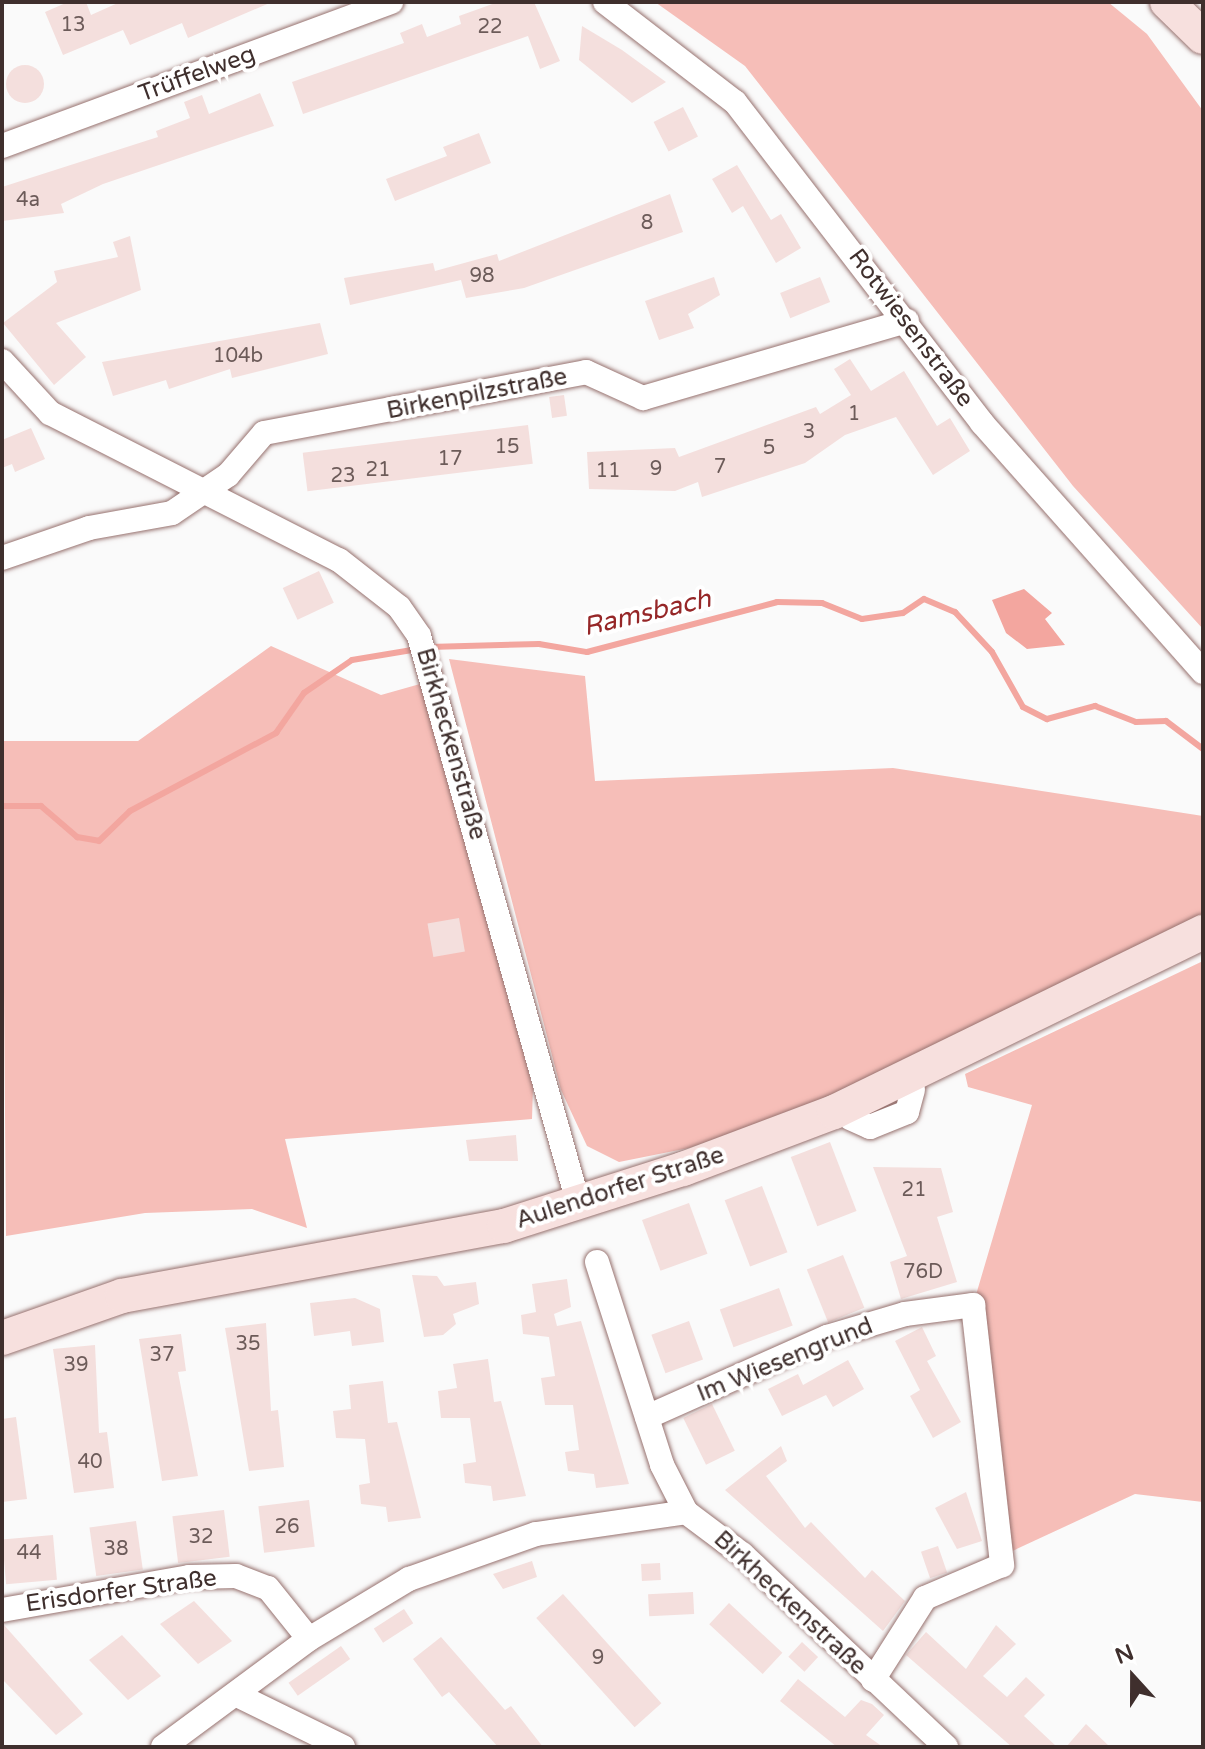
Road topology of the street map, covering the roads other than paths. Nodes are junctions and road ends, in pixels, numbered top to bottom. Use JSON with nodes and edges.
{"nodes":[{"id":1,"x":391,"y":2,"type":"edge"},
{"id":2,"x":605,"y":2,"type":"edge"},
{"id":3,"x":1167,"y":2,"type":"edge"},
{"id":4,"x":1203,"y":37,"type":"edge"},
{"id":5,"x":2,"y":146,"type":"edge"},
{"id":6,"x":907,"y":321,"type":"junction"},
{"id":7,"x":2,"y":361,"type":"edge"},
{"id":8,"x":203,"y":496,"type":"junction"},
{"id":9,"x":2,"y":558,"type":"edge"},
{"id":10,"x":1203,"y":672,"type":"edge"},
{"id":11,"x":1203,"y":932,"type":"edge"},
{"id":12,"x":913,"y":1090,"type":"dead end"},
{"id":13,"x":850,"y":1118,"type":"dead end"},
{"id":14,"x":578,"y":1202,"type":"junction"},
{"id":15,"x":597,"y":1262,"type":"dead end"},
{"id":16,"x":2,"y":1338,"type":"edge"},
{"id":17,"x":647,"y":1417,"type":"junction"},
{"id":18,"x":686,"y":1512,"type":"junction"},
{"id":19,"x":2,"y":1610,"type":"edge"},
{"id":20,"x":309,"y":1639,"type":"junction"},
{"id":21,"x":873,"y":1680,"type":"junction"},
{"id":22,"x":239,"y":1696,"type":"junction"},
{"id":23,"x":163,"y":1747,"type":"edge"},
{"id":24,"x":343,"y":1747,"type":"edge"},
{"id":25,"x":946,"y":1747,"type":"edge"}],
"edges":[{"from":1,"to":5,"type":"street","name":"Trüffelweg"},
{"from":2,"to":6,"type":"street","name":"Rotwiesenstraße"},
{"from":3,"to":4,"type":"main road"},
{"from":6,"to":8,"type":"street","name":"Birkenpilzstraße"},
{"from":6,"to":10,"type":"street","name":"Rotwiesenstraße"},
{"from":7,"to":8,"type":"street","name":"Birkheckenstraße"},
{"from":8,"to":9,"type":"street"},
{"from":8,"to":14,"type":"street","name":"Birkheckenstraße"},
{"from":11,"to":14,"type":"main road","name":"Aulendorfer Straße"},
{"from":12,"to":13,"type":"street"},
{"from":14,"to":16,"type":"main road","name":"Aulendorfer Straße"},
{"from":15,"to":17,"type":"street"},
{"from":17,"to":18,"type":"street"},
{"from":17,"to":21,"type":"street","name":"Im Wiesengrund"},
{"from":18,"to":20,"type":"street"},
{"from":18,"to":21,"type":"street","name":"Birkheckenstraße"},
{"from":19,"to":20,"type":"street","name":"Erisdorfer Straße"},
{"from":20,"to":22,"type":"street"},
{"from":21,"to":25,"type":"street","name":"Birkheckenstraße"},
{"from":22,"to":23,"type":"street"},
{"from":22,"to":24,"type":"street"}]}
